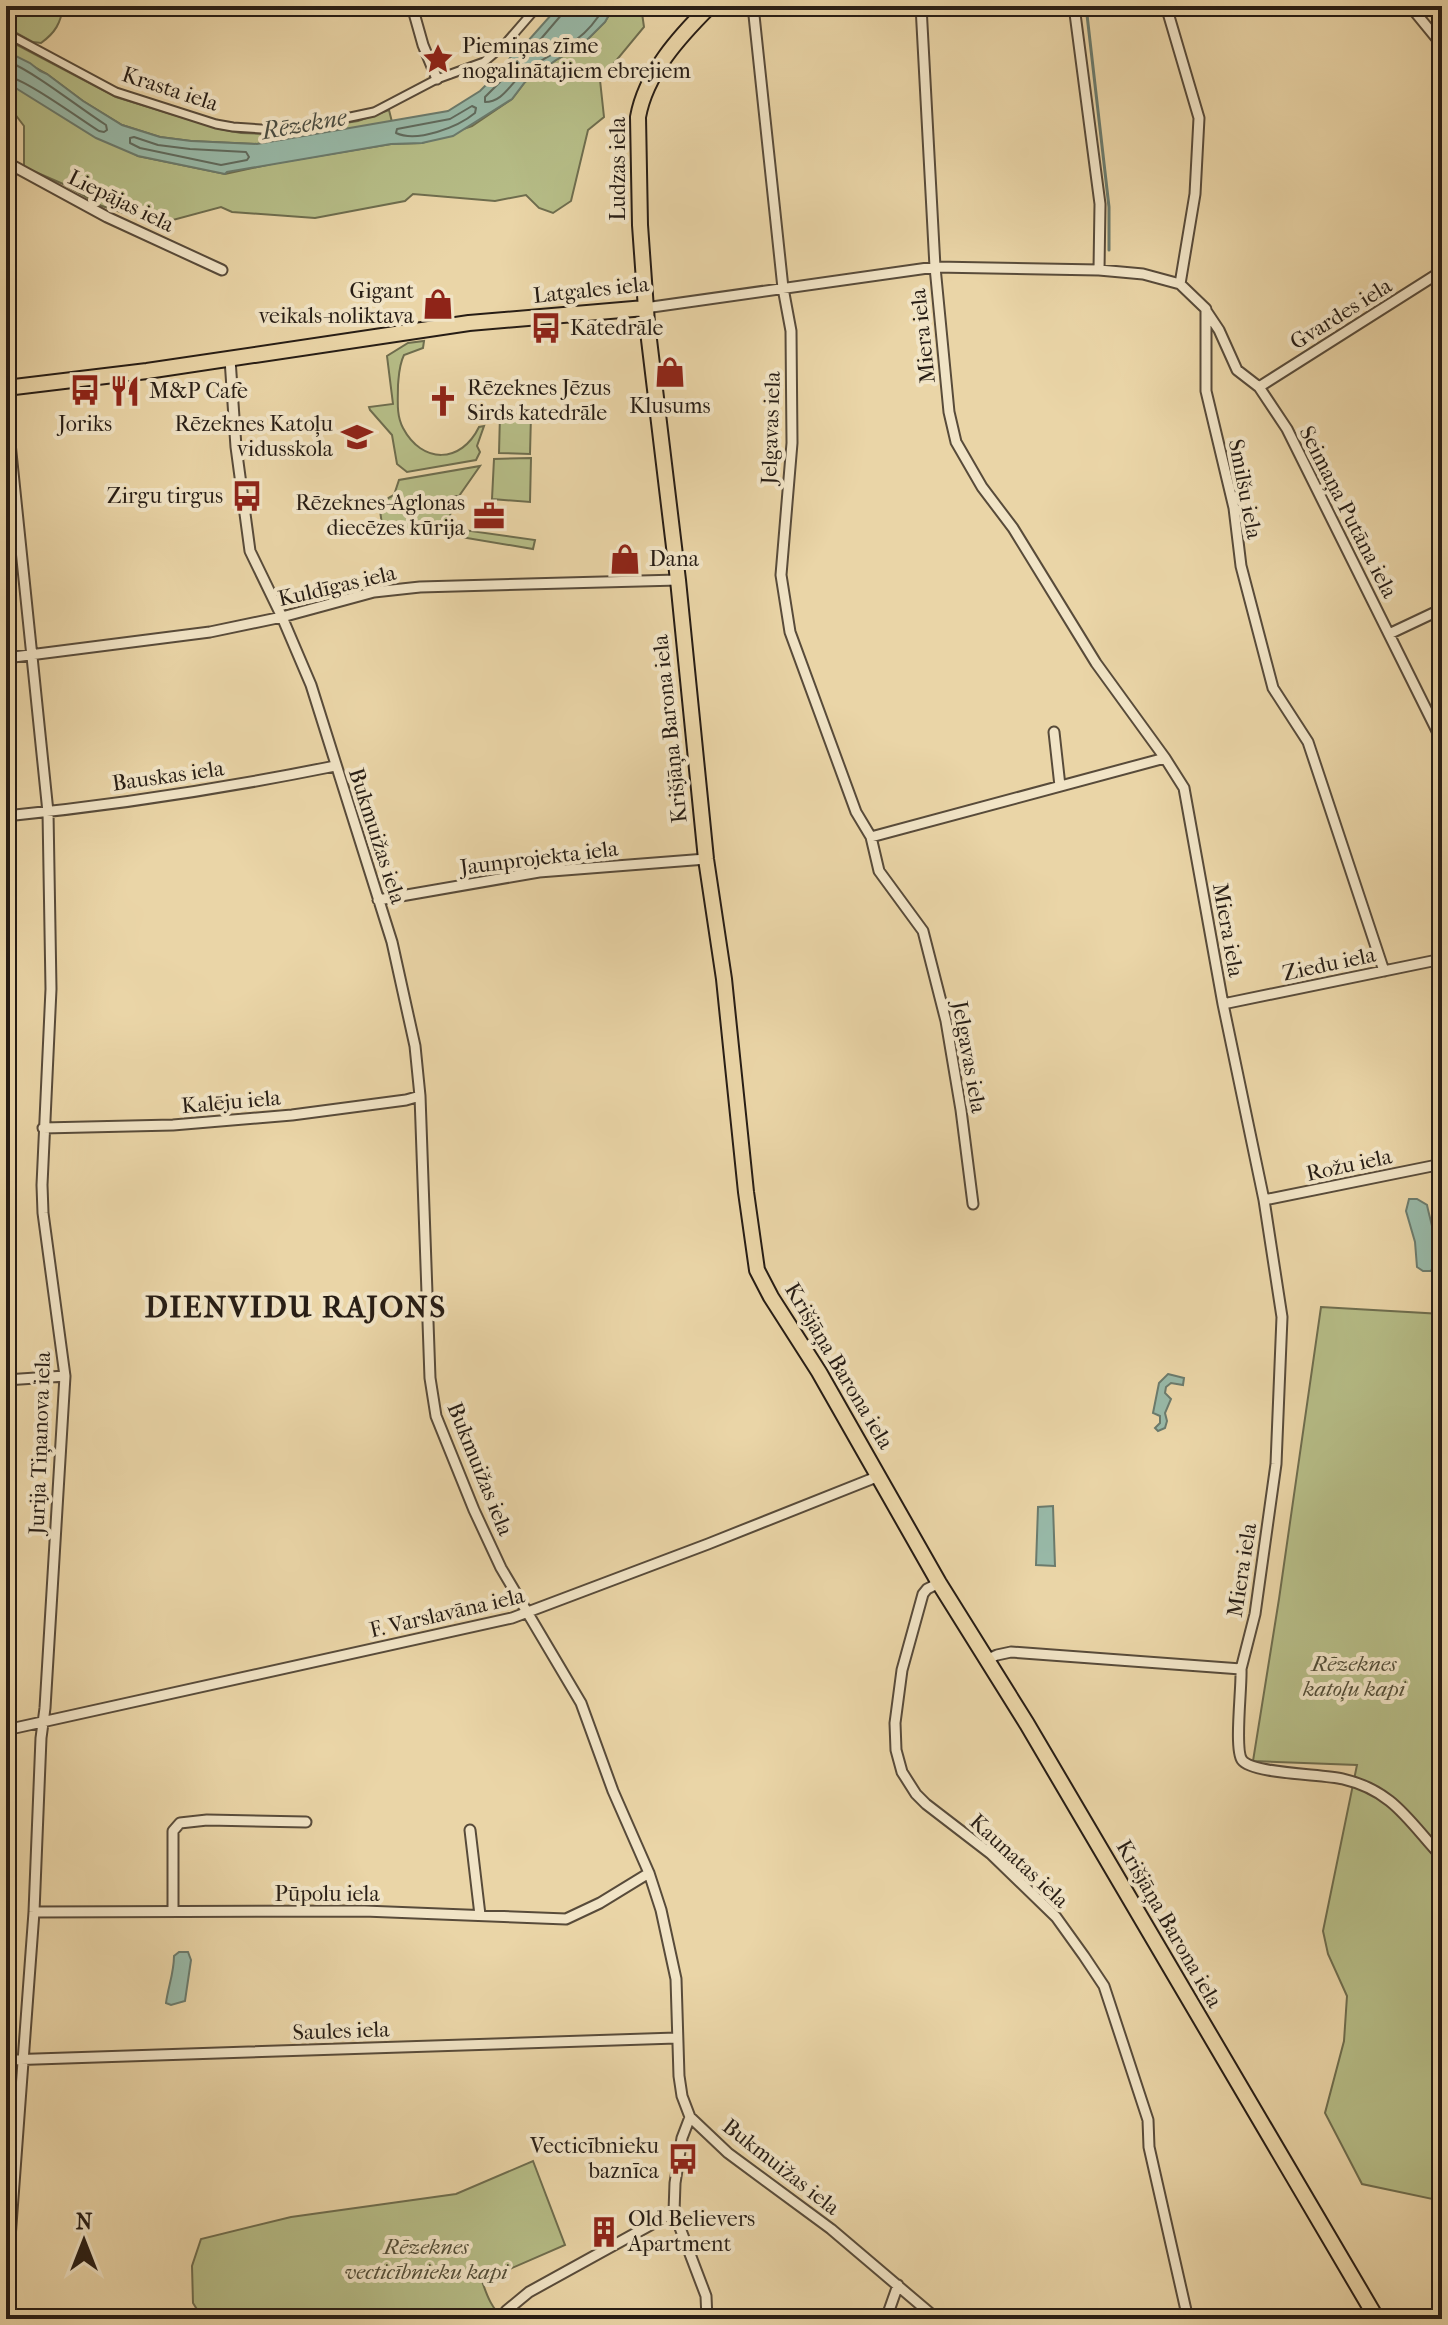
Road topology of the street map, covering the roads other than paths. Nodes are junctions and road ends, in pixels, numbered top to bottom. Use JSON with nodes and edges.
{"nodes":[{"id":1,"x":412,"y":6,"type":"edge"},
{"id":2,"x":538,"y":6,"type":"edge"},
{"id":3,"x":710,"y":6,"type":"edge"},
{"id":4,"x":753,"y":6,"type":"edge"},
{"id":5,"x":921,"y":6,"type":"edge"},
{"id":6,"x":1074,"y":6,"type":"edge"},
{"id":7,"x":1166,"y":6,"type":"edge"},
{"id":8,"x":1410,"y":6,"type":"edge"},
{"id":9,"x":6,"y":33,"type":"edge"},
{"id":10,"x":1442,"y":45,"type":"edge"},
{"id":11,"x":437,"y":79,"type":"junction"},
{"id":12,"x":6,"y":162,"type":"edge"},
{"id":13,"x":935,"y":267,"type":"junction"},
{"id":14,"x":222,"y":270,"type":"dead end"},
{"id":15,"x":1099,"y":270,"type":"junction"},
{"id":16,"x":1442,"y":271,"type":"edge"},
{"id":17,"x":1180,"y":284,"type":"junction"},
{"id":18,"x":783,"y":288,"type":"junction"},
{"id":19,"x":645,"y":308,"type":"junction"},
{"id":20,"x":1206,"y":309,"type":"junction"},
{"id":21,"x":230,"y":359,"type":"junction"},
{"id":22,"x":1259,"y":387,"type":"junction"},
{"id":23,"x":6,"y":388,"type":"edge"},
{"id":24,"x":6,"y":404,"type":"edge"},
{"id":25,"x":678,"y":580,"type":"junction"},
{"id":26,"x":1442,"y":609,"type":"edge"},
{"id":27,"x":282,"y":617,"type":"junction"},
{"id":28,"x":1389,"y":634,"type":"junction"},
{"id":29,"x":33,"y":654,"type":"junction"},
{"id":30,"x":6,"y":658,"type":"edge"},
{"id":31,"x":1054,"y":732,"type":"dead end"},
{"id":32,"x":1442,"y":741,"type":"edge"},
{"id":33,"x":1165,"y":758,"type":"junction"},
{"id":34,"x":335,"y":766,"type":"junction"},
{"id":35,"x":1060,"y":786,"type":"junction"},
{"id":36,"x":48,"y":812,"type":"junction"},
{"id":37,"x":6,"y":816,"type":"edge"},
{"id":38,"x":871,"y":837,"type":"junction"},
{"id":39,"x":706,"y":859,"type":"junction"},
{"id":40,"x":378,"y":900,"type":"junction"},
{"id":41,"x":1442,"y":959,"type":"edge"},
{"id":42,"x":1384,"y":971,"type":"junction"},
{"id":43,"x":1223,"y":1004,"type":"junction"},
{"id":44,"x":420,"y":1096,"type":"junction"},
{"id":45,"x":43,"y":1128,"type":"junction"},
{"id":46,"x":1442,"y":1164,"type":"edge"},
{"id":47,"x":1264,"y":1200,"type":"junction"},
{"id":48,"x":973,"y":1204,"type":"dead end"},
{"id":49,"x":65,"y":1376,"type":"junction"},
{"id":50,"x":6,"y":1380,"type":"edge"},
{"id":51,"x":879,"y":1476,"type":"junction"},
{"id":52,"x":939,"y":1583,"type":"junction"},
{"id":53,"x":528,"y":1613,"type":"junction"},
{"id":54,"x":988,"y":1659,"type":"junction"},
{"id":55,"x":1241,"y":1669,"type":"junction"},
{"id":56,"x":43,"y":1722,"type":"junction"},
{"id":57,"x":6,"y":1730,"type":"edge"},
{"id":58,"x":306,"y":1822,"type":"dead end"},
{"id":59,"x":470,"y":1830,"type":"dead end"},
{"id":60,"x":1442,"y":1857,"type":"edge"},
{"id":61,"x":649,"y":1873,"type":"junction"},
{"id":62,"x":173,"y":1910,"type":"junction"},
{"id":63,"x":34,"y":1912,"type":"junction"},
{"id":64,"x":480,"y":1915,"type":"junction"},
{"id":65,"x":676,"y":2038,"type":"junction"},
{"id":66,"x":6,"y":2060,"type":"edge"},
{"id":67,"x":22,"y":2060,"type":"junction"},
{"id":68,"x":690,"y":2117,"type":"junction"},
{"id":69,"x":674,"y":2212,"type":"junction"},
{"id":70,"x":898,"y":2285,"type":"junction"},
{"id":71,"x":6,"y":2293,"type":"edge"},
{"id":72,"x":506,"y":2311,"type":"dead end"},
{"id":73,"x":707,"y":2319,"type":"edge"},
{"id":74,"x":886,"y":2319,"type":"edge"},
{"id":75,"x":937,"y":2319,"type":"edge"},
{"id":76,"x":1188,"y":2319,"type":"edge"},
{"id":77,"x":1377,"y":2319,"type":"edge"}],
"edges":[{"from":1,"to":11,"type":"street"},
{"from":2,"to":11,"type":"street","name":"Krasta iela"},
{"from":3,"to":19,"type":"main road","name":"Ludzas iela"},
{"from":4,"to":18,"type":"street","name":"Jelgavas iela"},
{"from":5,"to":13,"type":"street","name":"Miera iela"},
{"from":6,"to":15,"type":"street"},
{"from":7,"to":17,"type":"street"},
{"from":8,"to":10,"type":"street"},
{"from":9,"to":11,"type":"street","name":"Krasta iela"},
{"from":12,"to":14,"type":"street","name":"Liepājas iela"},
{"from":13,"to":15,"type":"street","name":"Latgales iela"},
{"from":13,"to":18,"type":"street","name":"Latgales iela"},
{"from":13,"to":33,"type":"street","name":"Miera iela"},
{"from":15,"to":17,"type":"street","name":"Latgales iela"},
{"from":16,"to":22,"type":"street","name":"Gvardes iela"},
{"from":17,"to":20,"type":"street"},
{"from":18,"to":19,"type":"street","name":"Latgales iela"},
{"from":18,"to":38,"type":"street","name":"Jelgavas iela"},
{"from":19,"to":21,"type":"main road","name":"Latgales iela"},
{"from":19,"to":25,"type":"main road","name":"Krišjāņa Barona iela"},
{"from":20,"to":22,"type":"street","name":"Seimaņa Putāna iela"},
{"from":20,"to":42,"type":"street","name":"Smilšu iela"},
{"from":21,"to":23,"type":"main road","name":"Latgales iela"},
{"from":21,"to":27,"type":"street","name":"Bukmuižas iela"},
{"from":22,"to":28,"type":"street","name":"Seimaņa Putāna iela"},
{"from":24,"to":29,"type":"street","name":"Jurija Tiņanova iela"},
{"from":25,"to":27,"type":"street","name":"Kuldīgas iela"},
{"from":25,"to":39,"type":"main road","name":"Krišjāņa Barona iela"},
{"from":26,"to":28,"type":"street"},
{"from":27,"to":29,"type":"street","name":"Kuldīgas iela"},
{"from":27,"to":34,"type":"street","name":"Bukmuižas iela"},
{"from":28,"to":32,"type":"street","name":"Seimaņa Putāna iela"},
{"from":29,"to":30,"type":"street","name":"Kuldīgas iela"},
{"from":29,"to":36,"type":"street","name":"Jurija Tiņanova iela"},
{"from":31,"to":35,"type":"street"},
{"from":33,"to":35,"type":"street"},
{"from":33,"to":43,"type":"street","name":"Miera iela"},
{"from":34,"to":36,"type":"street","name":"Bauskas iela"},
{"from":34,"to":40,"type":"street","name":"Bukmuižas iela"},
{"from":35,"to":38,"type":"street"},
{"from":36,"to":37,"type":"street","name":"Bauskas iela"},
{"from":36,"to":45,"type":"street","name":"Jurija Tiņanova iela"},
{"from":38,"to":48,"type":"street","name":"Jelgavas iela"},
{"from":39,"to":40,"type":"street","name":"Jaunprojekta iela"},
{"from":39,"to":51,"type":"main road","name":"Krišjāņa Barona iela"},
{"from":40,"to":44,"type":"street","name":"Bukmuižas iela"},
{"from":41,"to":42,"type":"street","name":"Ziedu iela"},
{"from":42,"to":43,"type":"street","name":"Ziedu iela"},
{"from":43,"to":47,"type":"street","name":"Miera iela"},
{"from":44,"to":45,"type":"street","name":"Kalēju iela"},
{"from":44,"to":53,"type":"street","name":"Bukmuižas iela"},
{"from":45,"to":49,"type":"street","name":"Jurija Tiņanova iela"},
{"from":46,"to":47,"type":"street","name":"Rožu iela"},
{"from":47,"to":55,"type":"street","name":"Miera iela"},
{"from":49,"to":50,"type":"street"},
{"from":49,"to":56,"type":"street","name":"Jurija Tiņanova iela"},
{"from":51,"to":52,"type":"main road","name":"Krišjāņa Barona iela"},
{"from":51,"to":53,"type":"street","name":"F. Varslavāna iela"},
{"from":52,"to":54,"type":"main road","name":"Krišjāņa Barona iela"},
{"from":52,"to":76,"type":"street","name":"Kaunatas iela"},
{"from":53,"to":56,"type":"street","name":"F. Varslavāna iela"},
{"from":53,"to":61,"type":"street","name":"Bukmuižas iela"},
{"from":54,"to":55,"type":"street"},
{"from":54,"to":77,"type":"main road","name":"Krišjāņa Barona iela"},
{"from":55,"to":60,"type":"street","name":"Miera iela"},
{"from":56,"to":57,"type":"street","name":"F. Varslavāna iela"},
{"from":56,"to":63,"type":"street","name":"Jurija Tiņanova iela"},
{"from":58,"to":62,"type":"street"},
{"from":59,"to":64,"type":"street"},
{"from":61,"to":64,"type":"street","name":"Pūpolu iela"},
{"from":61,"to":65,"type":"street","name":"Bukmuižas iela"},
{"from":62,"to":63,"type":"street","name":"Pūpolu iela"},
{"from":62,"to":64,"type":"street","name":"Pūpolu iela"},
{"from":63,"to":67,"type":"street","name":"Jurija Tiņanova iela"},
{"from":65,"to":67,"type":"street","name":"Saules iela"},
{"from":65,"to":68,"type":"street","name":"Bukmuižas iela"},
{"from":66,"to":67,"type":"street","name":"Saules iela"},
{"from":67,"to":71,"type":"street","name":"Jurija Tiņanova iela"},
{"from":68,"to":69,"type":"street"},
{"from":68,"to":70,"type":"street","name":"Bukmuižas iela"},
{"from":69,"to":72,"type":"street"},
{"from":69,"to":73,"type":"street"},
{"from":70,"to":74,"type":"street"},
{"from":70,"to":75,"type":"street","name":"Bukmuižas iela"}]}
